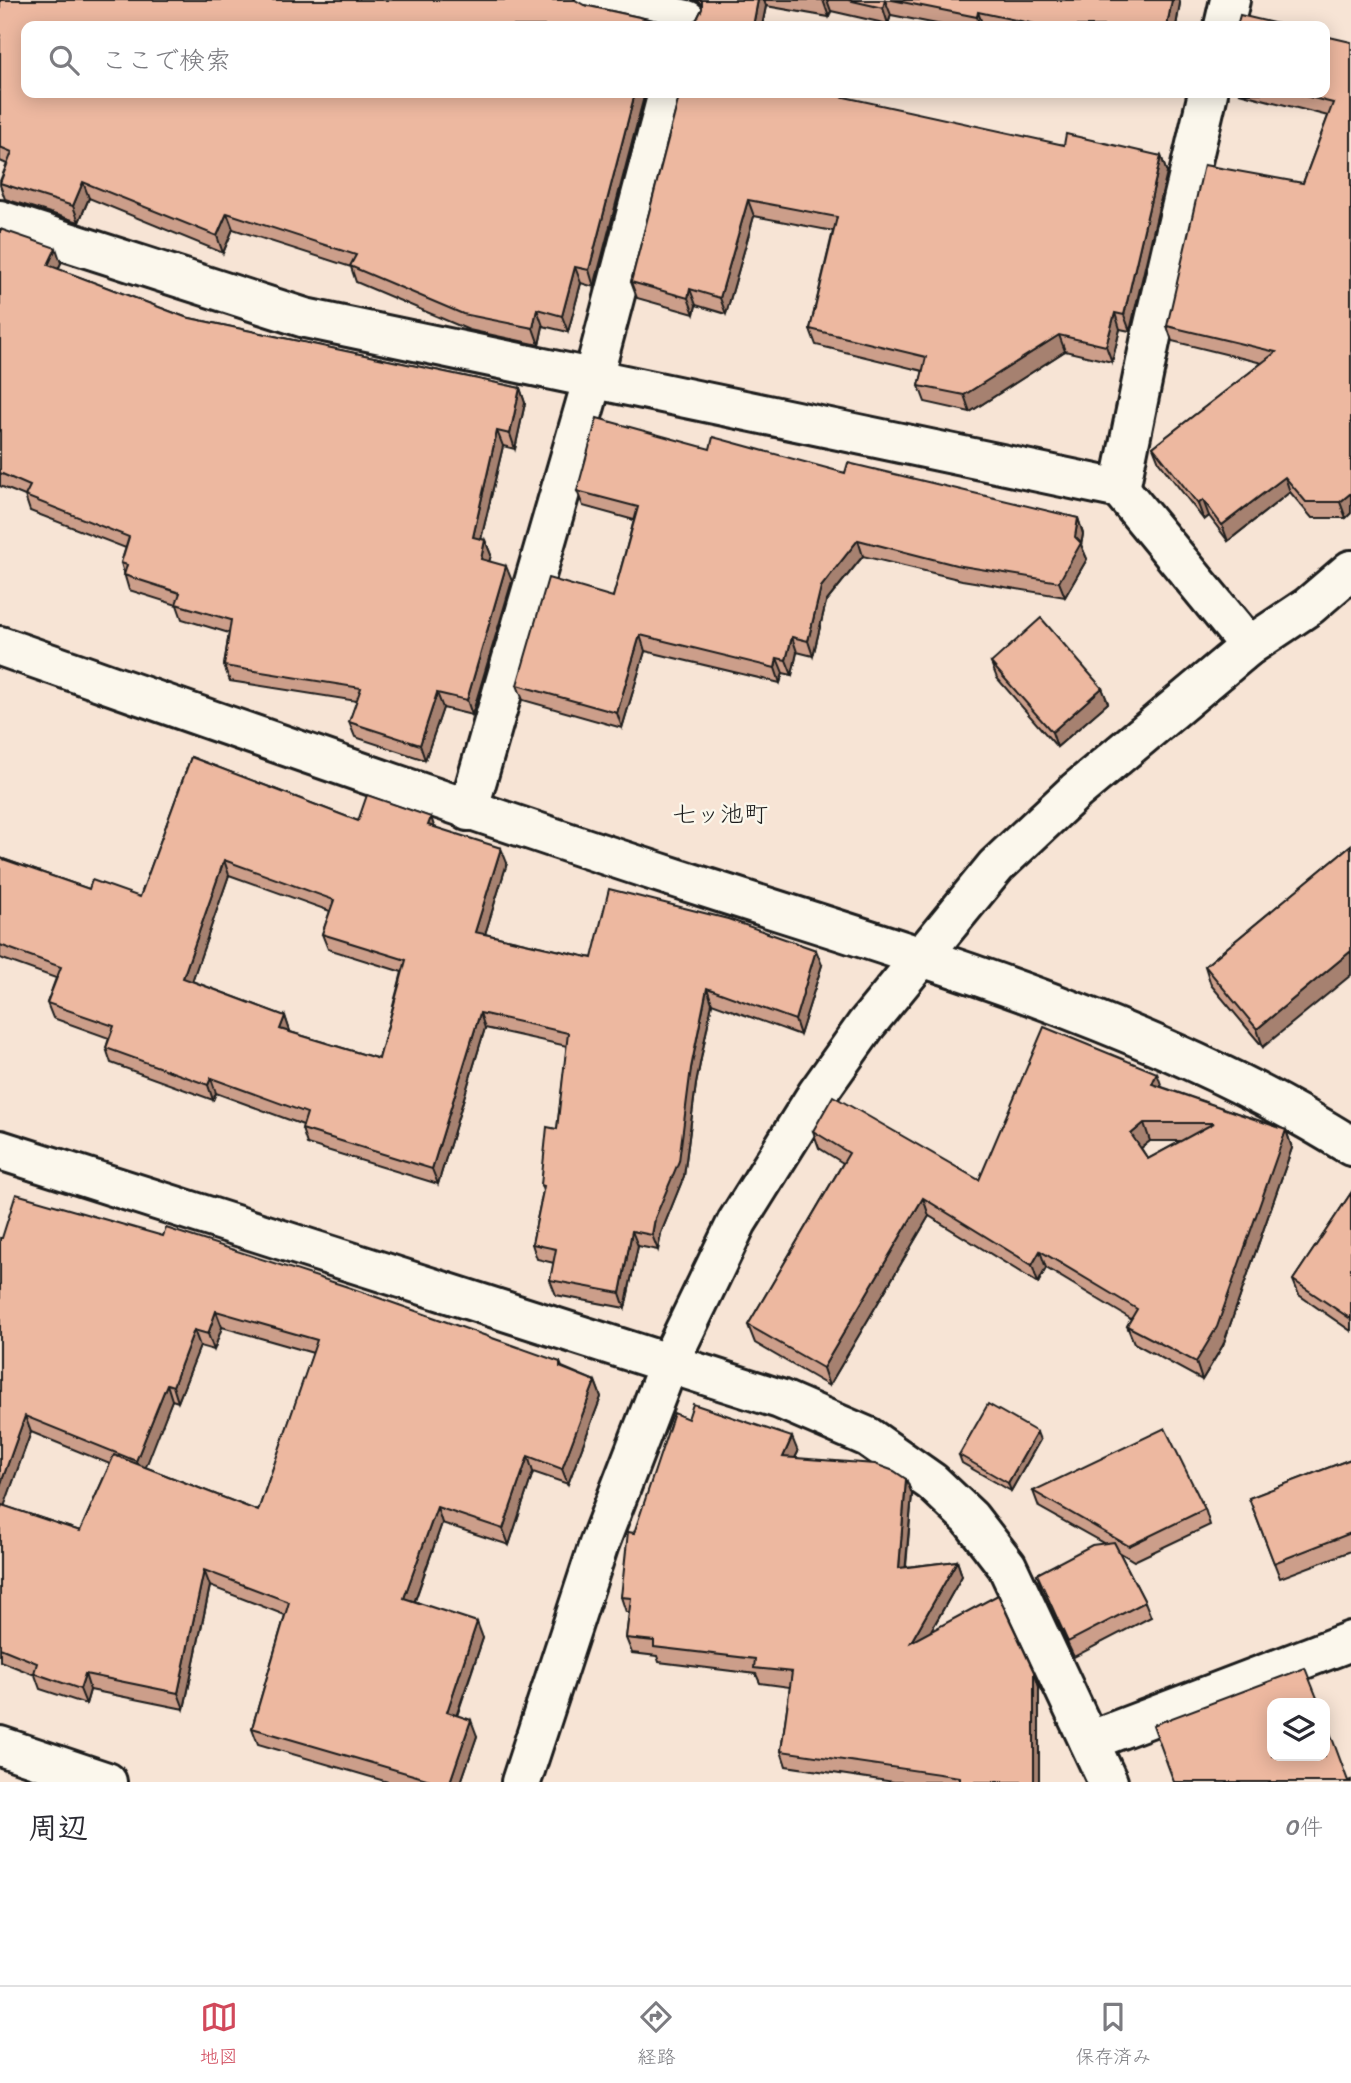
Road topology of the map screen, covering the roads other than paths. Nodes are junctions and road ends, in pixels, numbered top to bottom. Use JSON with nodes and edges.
{"nodes":[{"id":1,"x":595,"y":0,"type":"edge"},
{"id":2,"x":1230,"y":0,"type":"edge"},
{"id":3,"x":688,"y":15,"type":"edge"},
{"id":4,"x":1225,"y":21,"type":"edge"},
{"id":5,"x":667,"y":98,"type":"edge"},
{"id":6,"x":1207,"y":98,"type":"edge"},
{"id":7,"x":0,"y":220,"type":"edge"},
{"id":8,"x":593,"y":378,"type":"junction"},
{"id":9,"x":1120,"y":489,"type":"junction"},
{"id":10,"x":1351,"y":570,"type":"edge"},
{"id":11,"x":0,"y":646,"type":"edge"},
{"id":12,"x":1249,"y":646,"type":"junction"},
{"id":13,"x":468,"y":811,"type":"junction"},
{"id":14,"x":921,"y":958,"type":"junction"},
{"id":15,"x":1351,"y":1146,"type":"edge"},
{"id":16,"x":0,"y":1150,"type":"edge"},
{"id":17,"x":669,"y":1363,"type":"junction"},
{"id":18,"x":1351,"y":1641,"type":"edge"},
{"id":19,"x":1089,"y":1741,"type":"junction"},
{"id":20,"x":0,"y":1746,"type":"edge"},
{"id":21,"x":107,"y":1782,"type":"edge"},
{"id":22,"x":521,"y":1782,"type":"edge"},
{"id":23,"x":1108,"y":1782,"type":"edge"}],
"edges":[{"from":1,"to":3,"type":"street"},
{"from":2,"to":4,"type":"street"},
{"from":5,"to":8,"type":"street"},
{"from":6,"to":9,"type":"street"},
{"from":7,"to":8,"type":"street"},
{"from":8,"to":9,"type":"street"},
{"from":8,"to":13,"type":"street"},
{"from":9,"to":12,"type":"street"},
{"from":10,"to":12,"type":"street"},
{"from":11,"to":13,"type":"street"},
{"from":12,"to":14,"type":"street"},
{"from":13,"to":14,"type":"street"},
{"from":14,"to":15,"type":"street"},
{"from":14,"to":17,"type":"street"},
{"from":16,"to":17,"type":"street"},
{"from":17,"to":19,"type":"street"},
{"from":17,"to":22,"type":"street"},
{"from":18,"to":19,"type":"street"},
{"from":19,"to":23,"type":"street"},
{"from":20,"to":21,"type":"street"}]}
